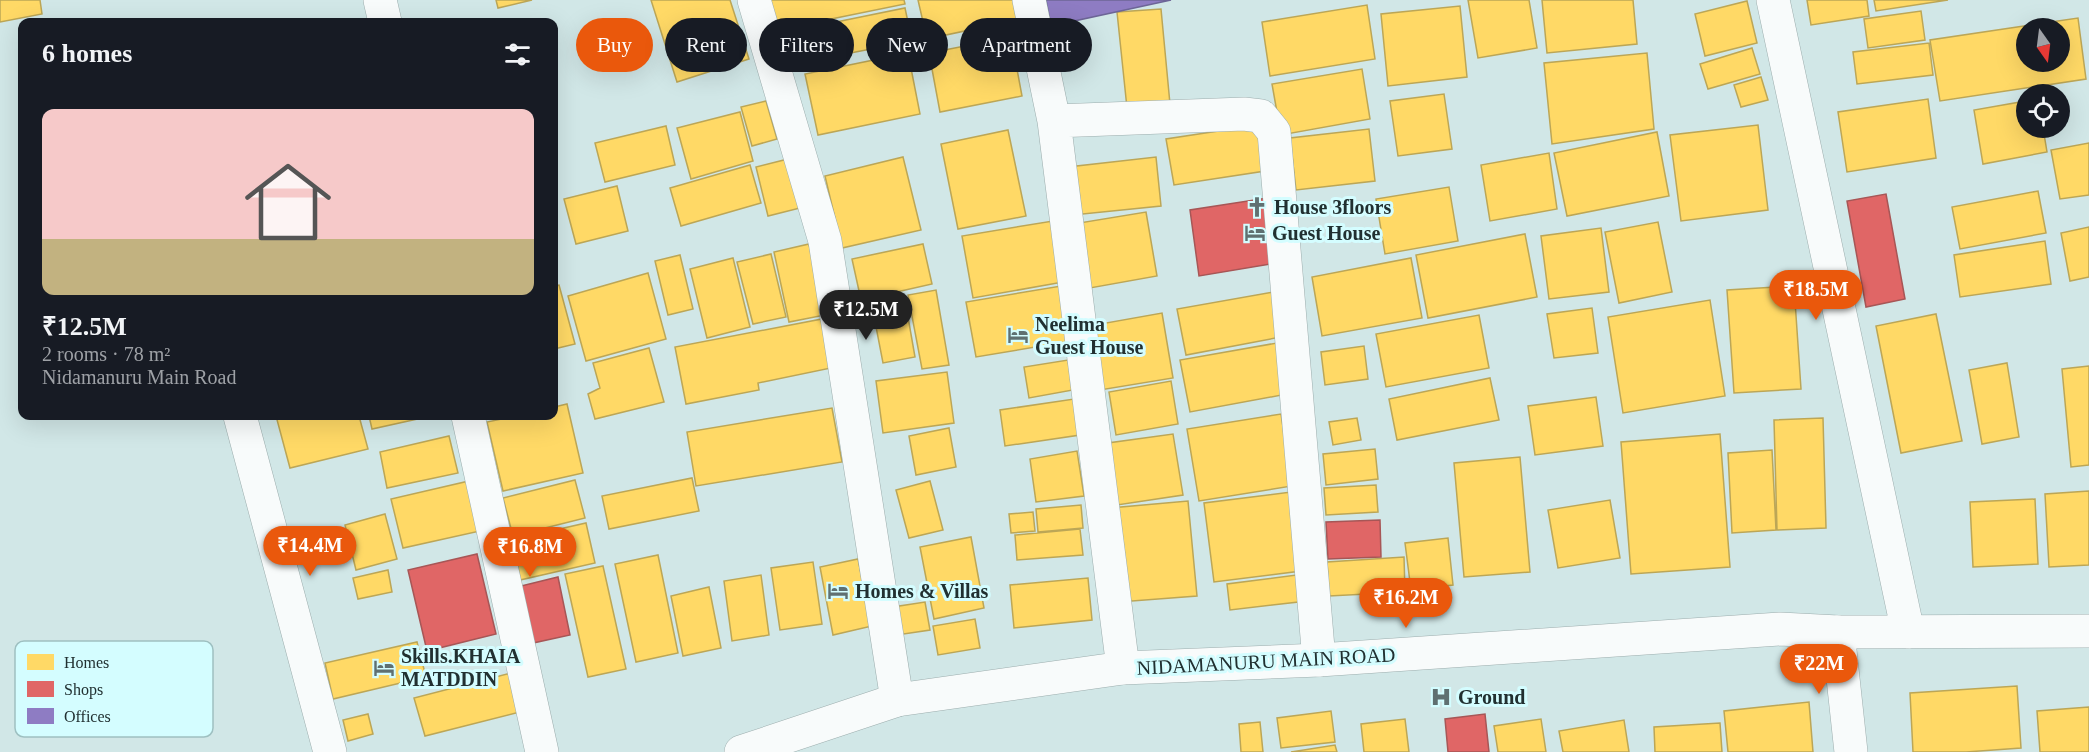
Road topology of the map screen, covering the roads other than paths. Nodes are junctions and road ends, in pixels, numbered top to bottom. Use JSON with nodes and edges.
{"nodes":[{"id":1,"x":380,"y":0,"type":"edge"},
{"id":2,"x":754,"y":0,"type":"edge"},
{"id":3,"x":1029,"y":0,"type":"edge"},
{"id":4,"x":1773,"y":0,"type":"edge"},
{"id":5,"x":384,"y":18,"type":"edge"},
{"id":6,"x":1054,"y":121,"type":"junction"},
{"id":7,"x":241,"y":420,"type":"edge"},
{"id":8,"x":469,"y":420,"type":"edge"},
{"id":9,"x":2089,"y":631,"type":"edge"},
{"id":10,"x":1838,"y":632,"type":"junction"},
{"id":11,"x":1908,"y":632,"type":"junction"},
{"id":12,"x":1319,"y":660,"type":"junction"},
{"id":13,"x":1123,"y":668,"type":"junction"},
{"id":14,"x":897,"y":700,"type":"junction"},
{"id":15,"x":330,"y":752,"type":"edge"},
{"id":16,"x":542,"y":752,"type":"edge"},
{"id":17,"x":741,"y":752,"type":"edge"},
{"id":18,"x":1851,"y":752,"type":"edge"}],
"edges":[{"from":1,"to":5,"type":"street"},
{"from":2,"to":14,"type":"street"},
{"from":3,"to":6,"type":"street"},
{"from":4,"to":11,"type":"street"},
{"from":6,"to":12,"type":"street"},
{"from":6,"to":13,"type":"street"},
{"from":7,"to":15,"type":"street"},
{"from":8,"to":16,"type":"street"},
{"from":9,"to":11,"type":"street","name":"NIDAMANURU MAIN ROAD"},
{"from":10,"to":11,"type":"street","name":"NIDAMANURU MAIN ROAD"},
{"from":10,"to":12,"type":"street","name":"NIDAMANURU MAIN ROAD"},
{"from":10,"to":18,"type":"street"},
{"from":12,"to":13,"type":"street","name":"NIDAMANURU MAIN ROAD"},
{"from":13,"to":14,"type":"street","name":"NIDAMANURU MAIN ROAD"},
{"from":14,"to":17,"type":"street","name":"NIDAMANURU MAIN ROAD"}]}
